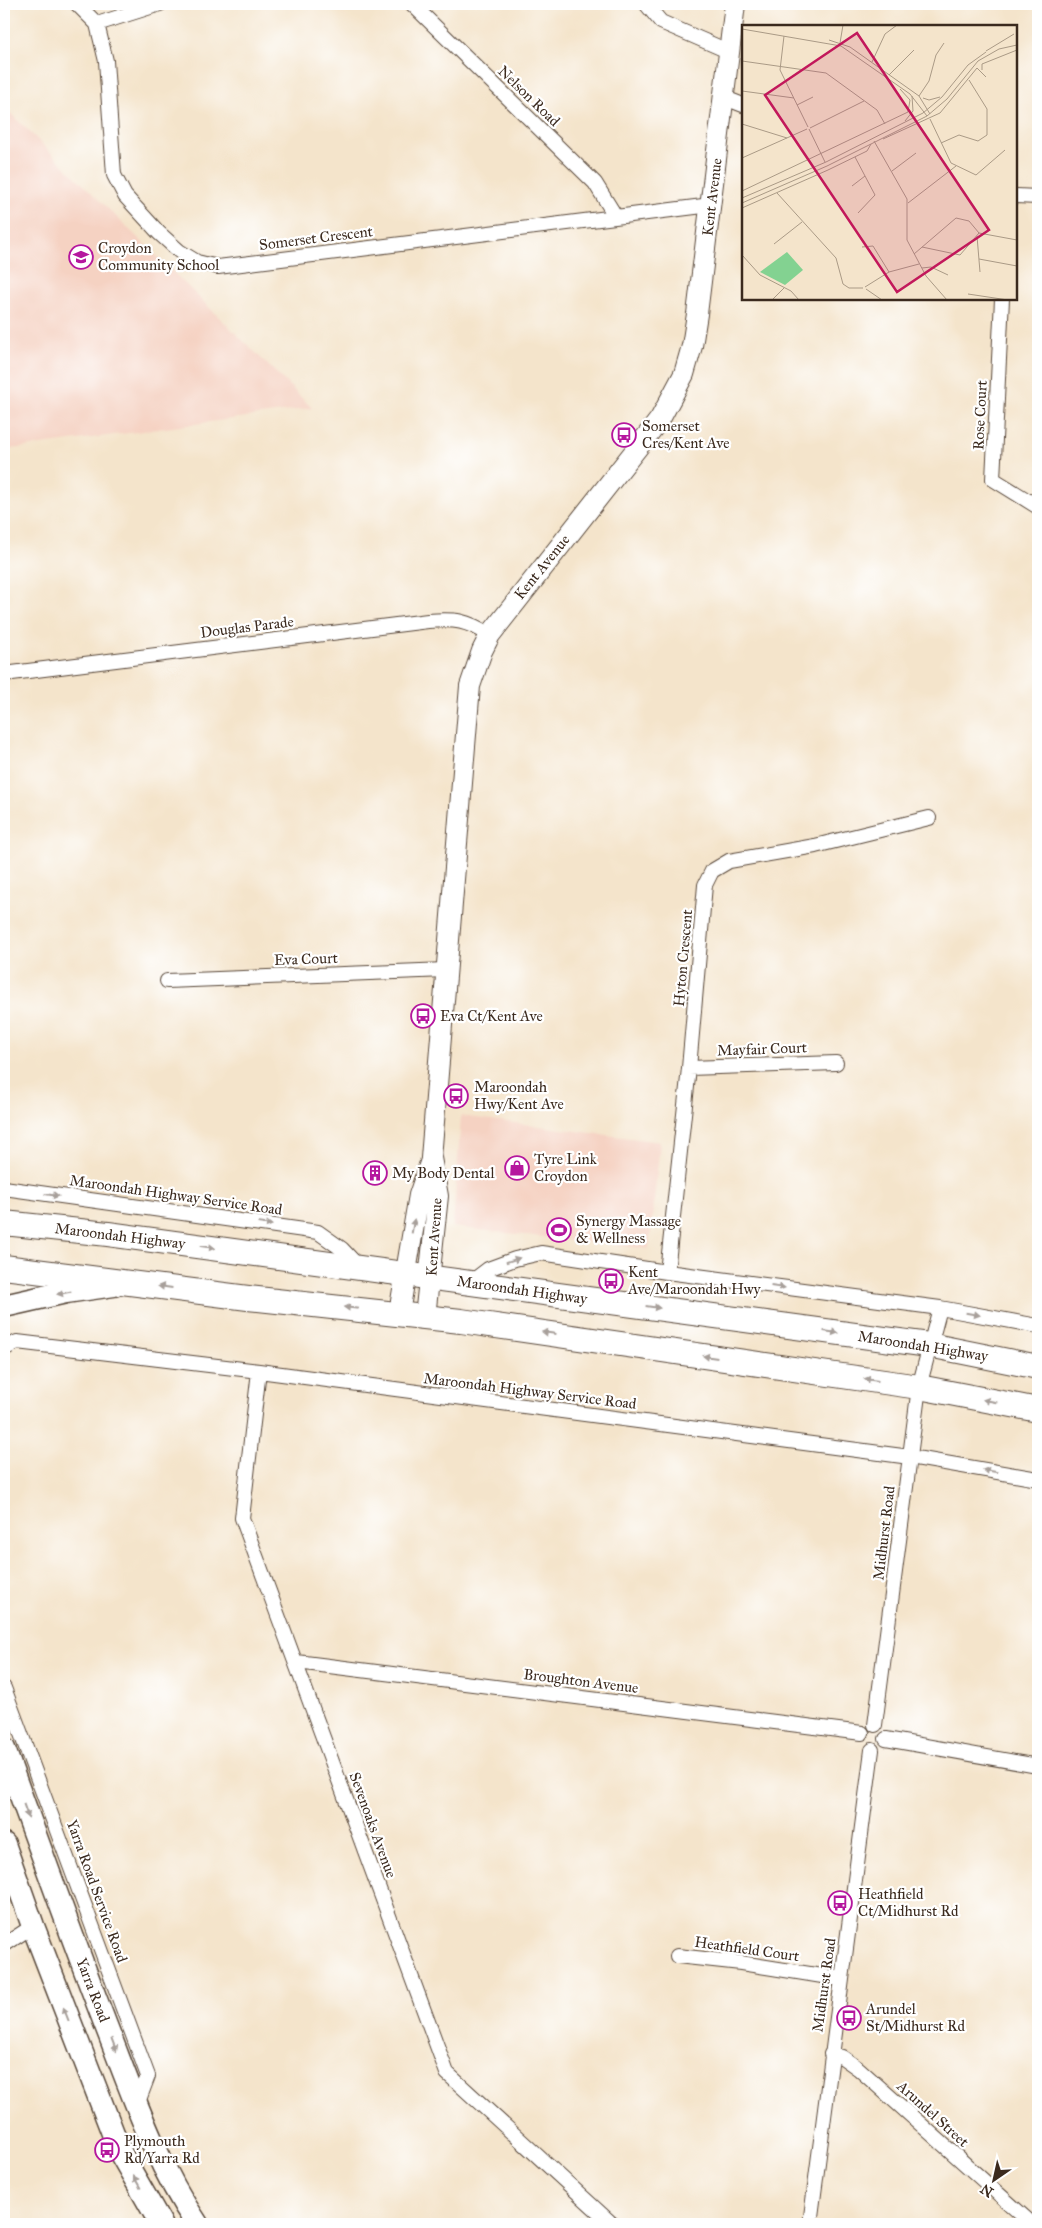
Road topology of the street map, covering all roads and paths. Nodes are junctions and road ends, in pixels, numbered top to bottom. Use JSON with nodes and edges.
{"nodes":[{"id":1,"x":77,"y":4,"type":"edge"},
{"id":2,"x":160,"y":4,"type":"edge"},
{"id":3,"x":412,"y":4,"type":"edge"},
{"id":4,"x":646,"y":4,"type":"edge"},
{"id":5,"x":735,"y":4,"type":"edge"},
{"id":6,"x":125,"y":9,"type":"edge"},
{"id":7,"x":97,"y":24,"type":"junction"},
{"id":8,"x":730,"y":52,"type":"junction"},
{"id":9,"x":734,"y":101,"type":"edge"},
{"id":10,"x":1017,"y":196,"type":"edge"},
{"id":11,"x":1038,"y":197,"type":"edge"},
{"id":12,"x":711,"y":205,"type":"junction"},
{"id":13,"x":616,"y":217,"type":"junction"},
{"id":14,"x":1002,"y":300,"type":"edge"},
{"id":15,"x":1038,"y":507,"type":"edge"},
{"id":16,"x":490,"y":635,"type":"junction"},
{"id":17,"x":4,"y":674,"type":"edge"},
{"id":18,"x":929,"y":818,"type":"dead end"},
{"id":19,"x":446,"y":970,"type":"junction"},
{"id":20,"x":166,"y":980,"type":"dead end"},
{"id":21,"x":836,"y":1063,"type":"dead end"},
{"id":22,"x":689,"y":1068,"type":"junction"},
{"id":23,"x":431,"y":1158,"type":"junction"},
{"id":24,"x":4,"y":1188,"type":"edge"},
{"id":25,"x":4,"y":1222,"type":"edge"},
{"id":26,"x":4,"y":1267,"type":"edge"},
{"id":27,"x":359,"y":1268,"type":"junction"},
{"id":28,"x":668,"y":1272,"type":"junction"},
{"id":29,"x":405,"y":1274,"type":"junction"},
{"id":30,"x":431,"y":1278,"type":"junction"},
{"id":31,"x":471,"y":1282,"type":"junction"},
{"id":32,"x":130,"y":1283,"type":"junction"},
{"id":33,"x":4,"y":1306,"type":"edge"},
{"id":34,"x":940,"y":1308,"type":"junction"},
{"id":35,"x":400,"y":1313,"type":"junction"},
{"id":36,"x":425,"y":1317,"type":"junction"},
{"id":37,"x":1038,"y":1326,"type":"edge"},
{"id":38,"x":929,"y":1345,"type":"junction"},
{"id":39,"x":4,"y":1350,"type":"edge"},
{"id":40,"x":1038,"y":1366,"type":"edge"},
{"id":41,"x":259,"y":1371,"type":"junction"},
{"id":42,"x":919,"y":1387,"type":"junction"},
{"id":43,"x":1038,"y":1410,"type":"edge"},
{"id":44,"x":910,"y":1457,"type":"junction"},
{"id":45,"x":1038,"y":1480,"type":"edge"},
{"id":46,"x":296,"y":1662,"type":"junction"},
{"id":47,"x":4,"y":1688,"type":"edge"},
{"id":48,"x":875,"y":1725,"type":"junction"},
{"id":49,"x":862,"y":1733,"type":"junction"},
{"id":50,"x":886,"y":1739,"type":"junction"},
{"id":51,"x":4,"y":1749,"type":"edge"},
{"id":52,"x":872,"y":1750,"type":"junction"},
{"id":53,"x":1038,"y":1766,"type":"edge"},
{"id":54,"x":4,"y":1844,"type":"edge"},
{"id":55,"x":33,"y":1926,"type":"junction"},
{"id":56,"x":4,"y":1945,"type":"edge"},
{"id":57,"x":677,"y":1956,"type":"dead end"},
{"id":58,"x":841,"y":1979,"type":"junction"},
{"id":59,"x":831,"y":2054,"type":"junction"},
{"id":60,"x":137,"y":2105,"type":"junction"},
{"id":61,"x":161,"y":2224,"type":"edge"},
{"id":62,"x":197,"y":2224,"type":"edge"},
{"id":63,"x":612,"y":2224,"type":"edge"},
{"id":64,"x":810,"y":2224,"type":"edge"},
{"id":65,"x":1032,"y":2224,"type":"edge"}],
"edges":[{"from":1,"to":7,"type":"street"},
{"from":2,"to":6,"type":"street"},
{"from":3,"to":13,"type":"street","name":"Nelson Road"},
{"from":4,"to":8,"type":"street"},
{"from":5,"to":8,"type":"main road","name":"Kent Avenue"},
{"from":6,"to":7,"type":"street"},
{"from":7,"to":13,"type":"street","name":"Somerset Crescent"},
{"from":8,"to":9,"type":"main road","name":"Kent Avenue"},
{"from":9,"to":12,"type":"main road","name":"Kent Avenue"},
{"from":10,"to":11,"type":"street"},
{"from":12,"to":13,"type":"street","name":"Somerset Crescent"},
{"from":12,"to":16,"type":"main road","name":"Kent Avenue"},
{"from":14,"to":15,"type":"street","name":"Rose Court"},
{"from":16,"to":17,"type":"street","name":"Douglas Parade"},
{"from":16,"to":19,"type":"main road","name":"Kent Avenue"},
{"from":18,"to":22,"type":"street","name":"Hyton Crescent"},
{"from":19,"to":20,"type":"street","name":"Eva Court"},
{"from":19,"to":23,"type":"main road","name":"Kent Avenue"},
{"from":21,"to":22,"type":"street","name":"Mayfair Court"},
{"from":22,"to":28,"type":"street","name":"Hyton Crescent"},
{"from":29,"to":23,"type":"main road","name":"Kent Avenue","one_way":true},
{"from":23,"to":30,"type":"main road","name":"Kent Avenue"},
{"from":24,"to":27,"type":"street","name":"Maroondah Highway Service Road","one_way":true},
{"from":25,"to":27,"type":"highway","name":"Maroondah Highway","one_way":true},
{"from":26,"to":32,"type":"highway"},
{"from":27,"to":29,"type":"highway","name":"Maroondah Highway"},
{"from":31,"to":28,"type":"street","one_way":true},
{"from":28,"to":34,"type":"street","one_way":true},
{"from":29,"to":30,"type":"highway","name":"Maroondah Highway"},
{"from":29,"to":35,"type":"main road","name":"Kent Avenue"},
{"from":30,"to":31,"type":"highway","name":"Maroondah Highway"},
{"from":30,"to":36,"type":"main road","name":"Kent Avenue"},
{"from":31,"to":38,"type":"highway","name":"Maroondah Highway","one_way":true},
{"from":32,"to":33,"type":"main road","one_way":true},
{"from":35,"to":32,"type":"highway","one_way":true},
{"from":34,"to":37,"type":"street","one_way":true},
{"from":34,"to":38,"type":"street","name":"Midhurst Road"},
{"from":35,"to":36,"type":"highway"},
{"from":42,"to":36,"type":"highway","one_way":true},
{"from":38,"to":40,"type":"highway","name":"Maroondah Highway"},
{"from":38,"to":42,"type":"street","name":"Midhurst Road"},
{"from":39,"to":41,"type":"street","name":"Maroondah Highway Service Road"},
{"from":41,"to":44,"type":"street","name":"Maroondah Highway Service Road"},
{"from":41,"to":46,"type":"street","name":"Sevenoaks Avenue"},
{"from":43,"to":42,"type":"highway","one_way":true},
{"from":42,"to":44,"type":"street","name":"Midhurst Road"},
{"from":45,"to":44,"type":"street","name":"Maroondah Highway Service Road","one_way":true},
{"from":44,"to":48,"type":"street","name":"Midhurst Road"},
{"from":46,"to":49,"type":"street","name":"Broughton Avenue"},
{"from":46,"to":63,"type":"street","name":"Sevenoaks Avenue"},
{"from":47,"to":60,"type":"street","name":"Yarra Road Service Road"},
{"from":48,"to":49,"type":"street"},
{"from":48,"to":50,"type":"street"},
{"from":49,"to":52,"type":"street"},
{"from":50,"to":52,"type":"street"},
{"from":50,"to":53,"type":"street"},
{"from":51,"to":60,"type":"main road","name":"Yarra Road","one_way":true},
{"from":52,"to":58,"type":"street","name":"Midhurst Road"},
{"from":54,"to":55,"type":"main road"},
{"from":55,"to":56,"type":"street"},
{"from":61,"to":55,"type":"main road","one_way":true},
{"from":57,"to":58,"type":"street","name":"Heathfield Court"},
{"from":58,"to":59,"type":"street","name":"Midhurst Road"},
{"from":59,"to":64,"type":"street","name":"Midhurst Road"},
{"from":59,"to":65,"type":"street","name":"Arundel Street"},
{"from":60,"to":62,"type":"main road","name":"Yarra Road"}]}
